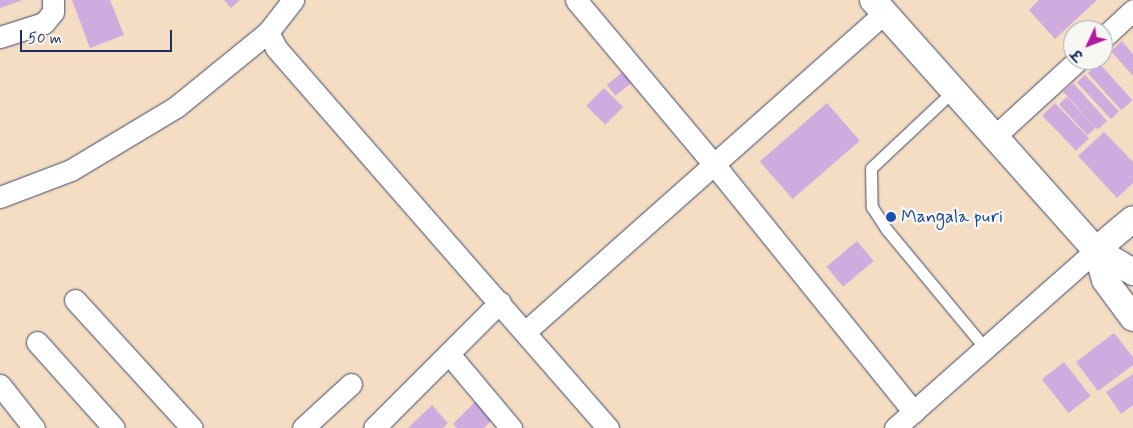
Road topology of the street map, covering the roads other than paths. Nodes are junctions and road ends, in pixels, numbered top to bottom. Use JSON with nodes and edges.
{"nodes":[{"id":1,"x":53,"y":0,"type":"edge"},
{"id":2,"x":293,"y":0,"type":"edge"},
{"id":3,"x":576,"y":0,"type":"edge"},
{"id":4,"x":878,"y":6,"type":"edge"},
{"id":5,"x":1129,"y":9,"type":"edge"},
{"id":6,"x":1113,"y":27,"type":"edge"},
{"id":7,"x":268,"y":32,"type":"junction"},
{"id":8,"x":0,"y":38,"type":"edge"},
{"id":9,"x":1067,"y":70,"type":"edge"},
{"id":10,"x":953,"y":91,"type":"junction"},
{"id":11,"x":994,"y":137,"type":"junction"},
{"id":12,"x":713,"y":164,"type":"junction"},
{"id":13,"x":0,"y":197,"type":"edge"},
{"id":14,"x":1133,"y":220,"type":"edge"},
{"id":15,"x":1096,"y":250,"type":"junction"},
{"id":16,"x":1133,"y":272,"type":"edge"},
{"id":17,"x":75,"y":300,"type":"dead end"},
{"id":18,"x":500,"y":302,"type":"junction"},
{"id":19,"x":1133,"y":318,"type":"edge"},
{"id":20,"x":525,"y":332,"type":"junction"},
{"id":21,"x":37,"y":342,"type":"dead end"},
{"id":22,"x":985,"y":348,"type":"junction"},
{"id":23,"x":449,"y":354,"type":"junction"},
{"id":24,"x":351,"y":384,"type":"dead end"},
{"id":25,"x":0,"y":385,"type":"edge"},
{"id":26,"x":914,"y":412,"type":"junction"},
{"id":27,"x":503,"y":425,"type":"edge"},
{"id":28,"x":34,"y":428,"type":"edge"},
{"id":29,"x":114,"y":428,"type":"edge"},
{"id":30,"x":192,"y":428,"type":"edge"},
{"id":31,"x":303,"y":428,"type":"edge"},
{"id":32,"x":374,"y":428,"type":"edge"},
{"id":33,"x":608,"y":428,"type":"edge"},
{"id":34,"x":896,"y":428,"type":"edge"}],
"edges":[{"from":1,"to":8,"type":"street"},
{"from":2,"to":7,"type":"street"},
{"from":3,"to":12,"type":"street"},
{"from":4,"to":10,"type":"street"},
{"from":4,"to":12,"type":"street"},
{"from":5,"to":6,"type":"street"},
{"from":7,"to":13,"type":"street"},
{"from":7,"to":18,"type":"street"},
{"from":9,"to":11,"type":"street"},
{"from":10,"to":11,"type":"street"},
{"from":10,"to":22,"type":"lane"},
{"from":11,"to":15,"type":"street"},
{"from":12,"to":20,"type":"street"},
{"from":12,"to":26,"type":"street"},
{"from":14,"to":15,"type":"street"},
{"from":15,"to":16,"type":"street"},
{"from":15,"to":19,"type":"street"},
{"from":15,"to":22,"type":"street"},
{"from":17,"to":30,"type":"street"},
{"from":18,"to":20,"type":"street"},
{"from":18,"to":23,"type":"street"},
{"from":20,"to":33,"type":"street"},
{"from":21,"to":29,"type":"street"},
{"from":22,"to":26,"type":"street"},
{"from":23,"to":27,"type":"street"},
{"from":23,"to":32,"type":"street"},
{"from":24,"to":31,"type":"street"},
{"from":25,"to":28,"type":"street"},
{"from":26,"to":34,"type":"street"}]}
